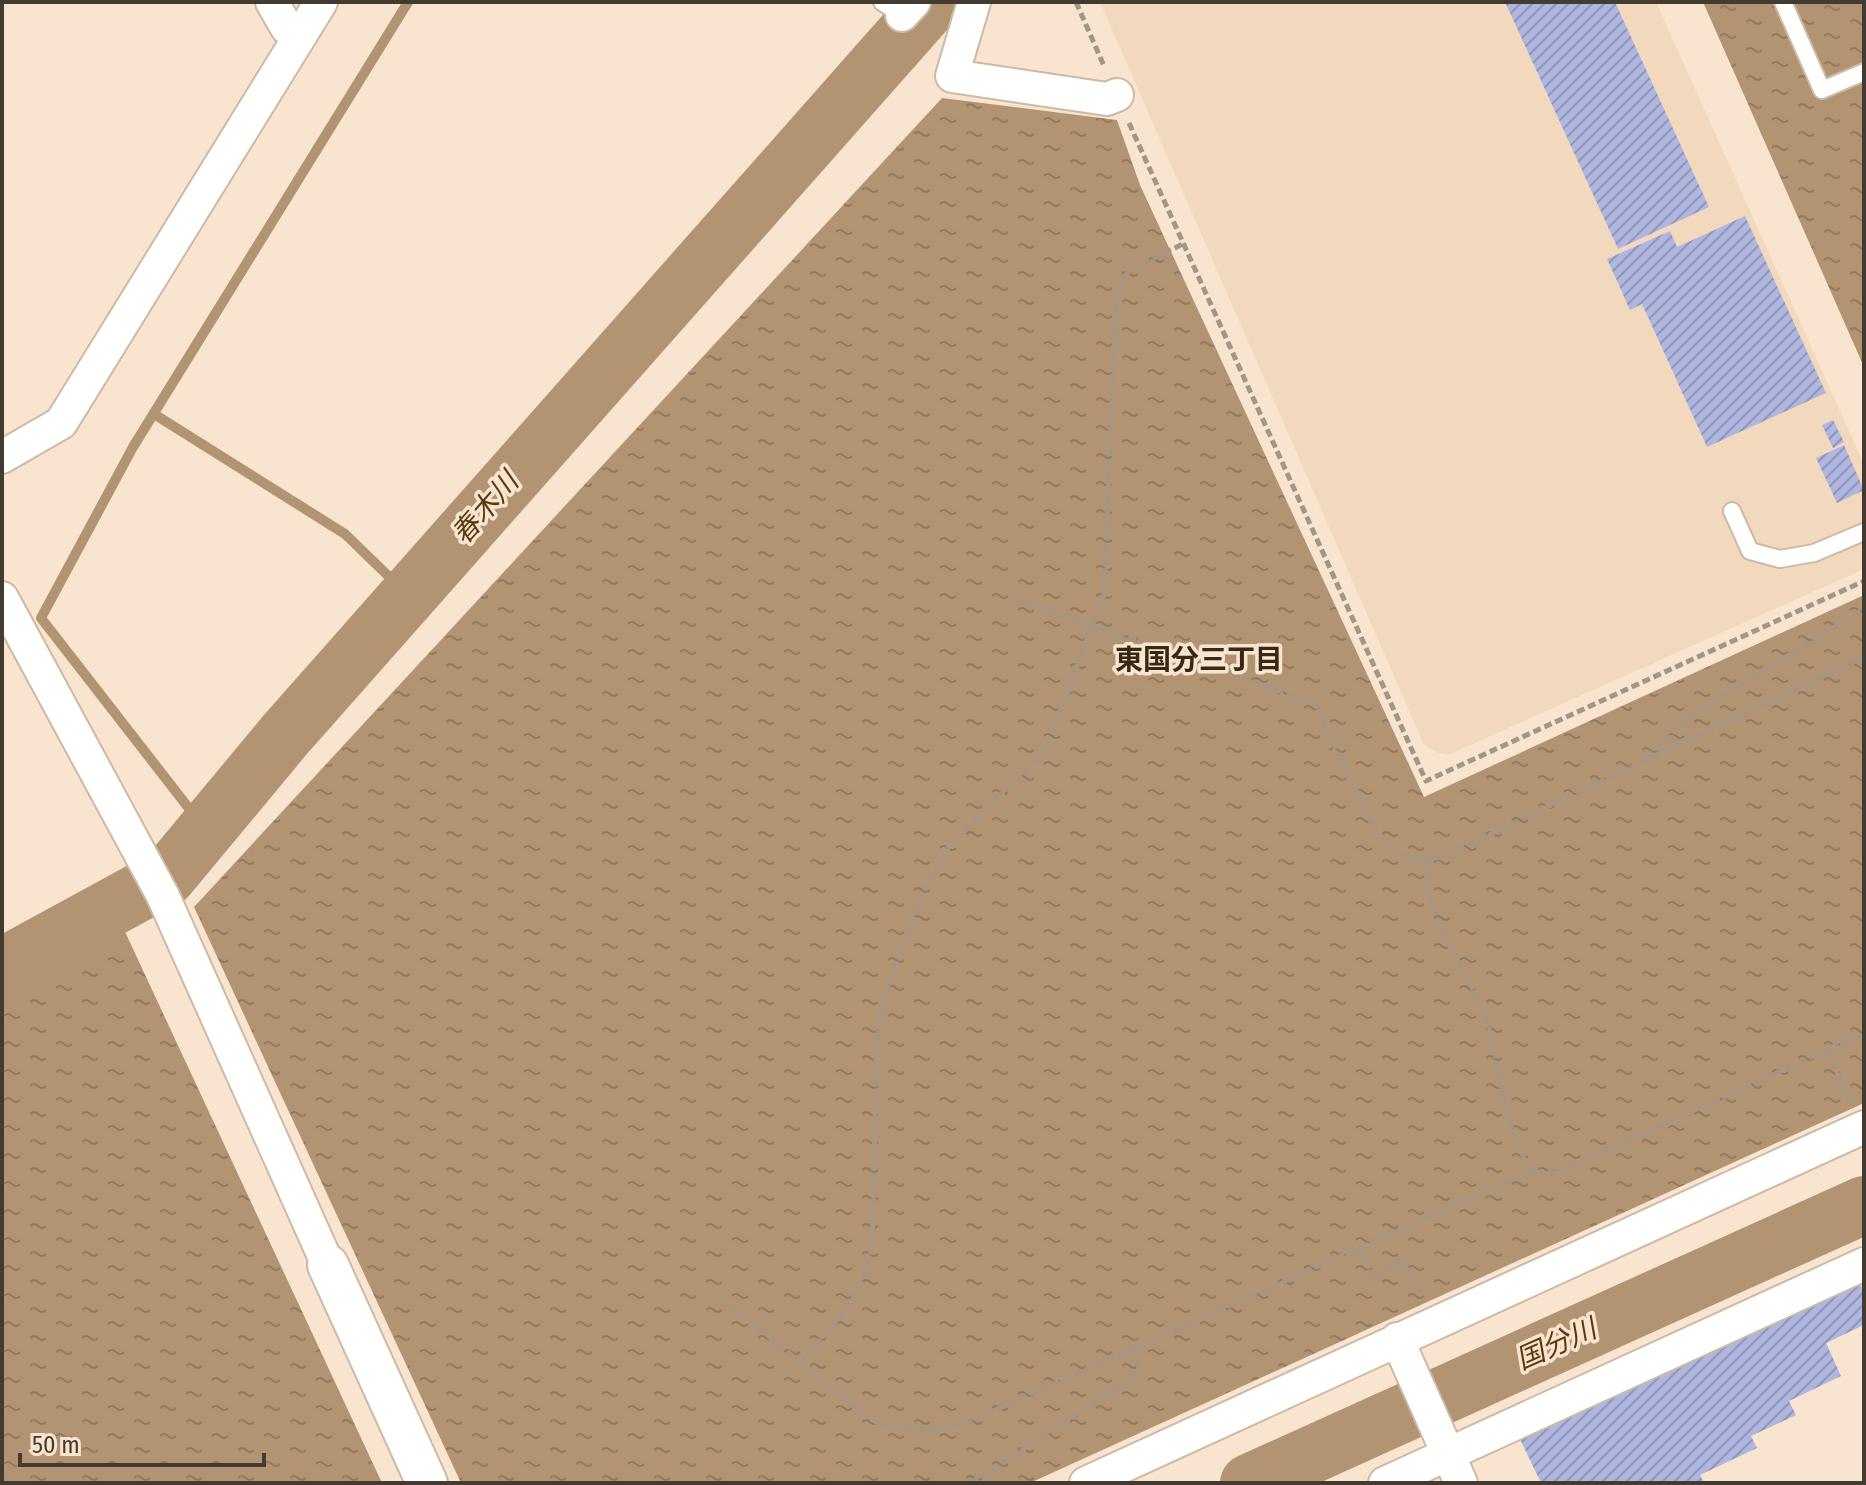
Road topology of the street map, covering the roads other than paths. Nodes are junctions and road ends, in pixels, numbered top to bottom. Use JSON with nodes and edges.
{"nodes":[{"id":1,"x":272,"y":2,"type":"edge"},
{"id":2,"x":321,"y":2,"type":"edge"},
{"id":3,"x":974,"y":2,"type":"edge"},
{"id":4,"x":1783,"y":2,"type":"edge"},
{"id":5,"x":300,"y":36,"type":"junction"},
{"id":6,"x":1864,"y":72,"type":"edge"},
{"id":7,"x":1117,"y":95,"type":"road end"},
{"id":8,"x":2,"y":457,"type":"edge"},
{"id":9,"x":1732,"y":511,"type":"dead end"},
{"id":10,"x":1864,"y":532,"type":"edge"},
{"id":11,"x":2,"y":598,"type":"edge"},
{"id":12,"x":1860,"y":1119,"type":"edge"},
{"id":13,"x":1864,"y":1264,"type":"edge"},
{"id":14,"x":328,"y":1265,"type":"joint"},
{"id":15,"x":1403,"y":1352,"type":"junction"},
{"id":16,"x":1451,"y":1462,"type":"edge"},
{"id":17,"x":427,"y":1483,"type":"edge"},
{"id":18,"x":1086,"y":1483,"type":"edge"},
{"id":19,"x":1385,"y":1483,"type":"edge"}],
"edges":[{"from":1,"to":5,"type":"street"},
{"from":2,"to":5,"type":"street"},
{"from":3,"to":7,"type":"street"},
{"from":4,"to":6,"type":"lane"},
{"from":5,"to":8,"type":"street"},
{"from":9,"to":10,"type":"lane"},
{"from":11,"to":14,"type":"street"},
{"from":12,"to":15,"type":"street"},
{"from":13,"to":16,"type":"street"},
{"from":14,"to":17,"type":"street"},
{"from":15,"to":16,"type":"street"},
{"from":15,"to":18,"type":"street"},
{"from":16,"to":19,"type":"street"}]}
